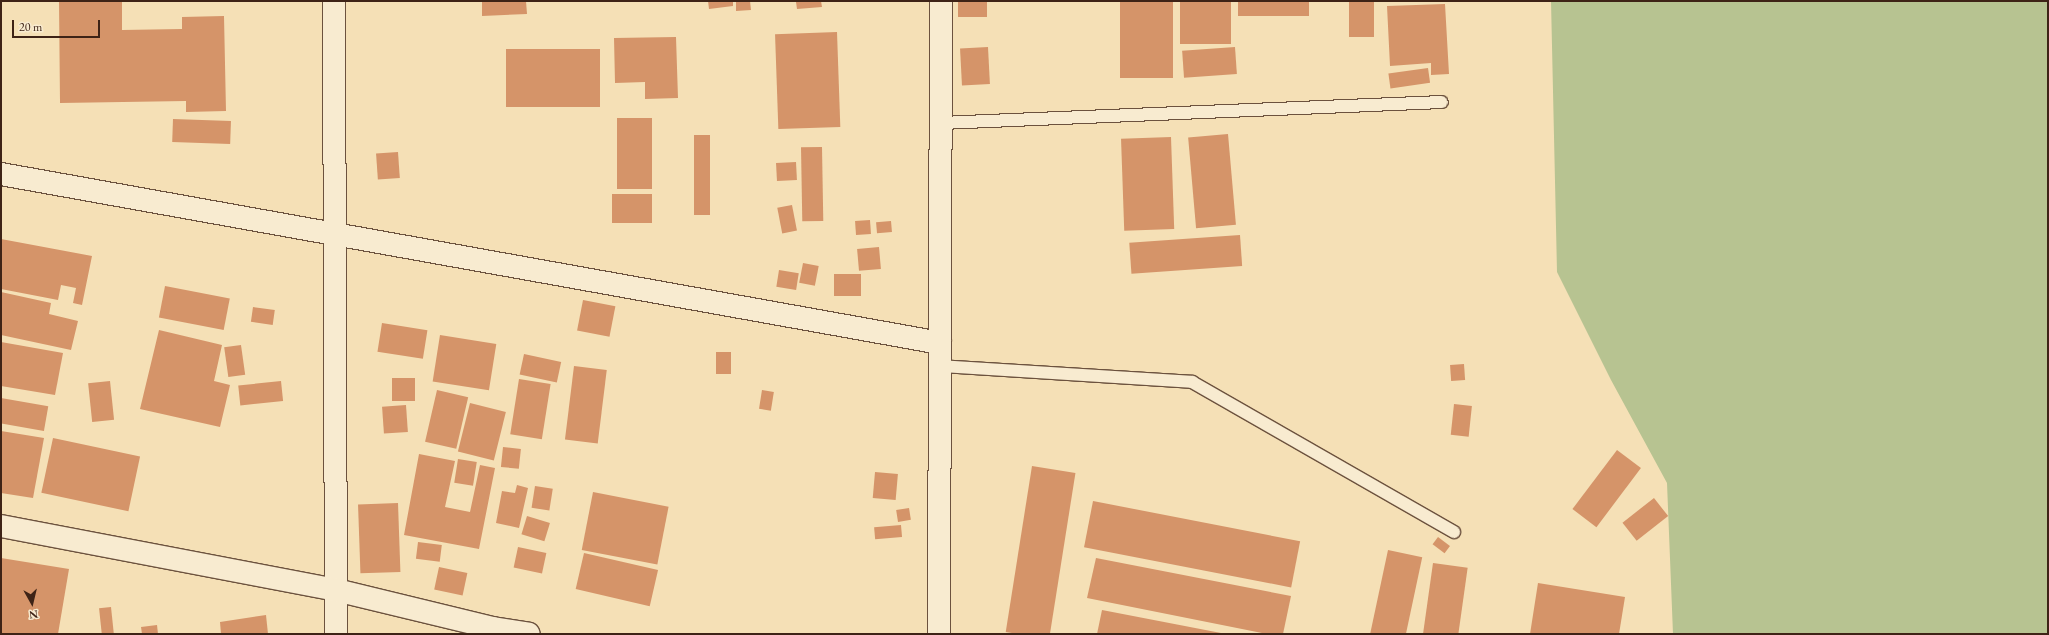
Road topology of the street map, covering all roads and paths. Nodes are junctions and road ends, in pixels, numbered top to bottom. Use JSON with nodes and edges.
{"nodes":[{"id":1,"x":334,"y":1,"type":"edge"},
{"id":2,"x":941,"y":1,"type":"edge"},
{"id":3,"x":1442,"y":102,"type":"dead end"},
{"id":4,"x":941,"y":123,"type":"junction"},
{"id":5,"x":1,"y":174,"type":"edge"},
{"id":6,"x":336,"y":233,"type":"junction"},
{"id":7,"x":940,"y":343,"type":"junction"},
{"id":8,"x":940,"y":366,"type":"junction"},
{"id":9,"x":1,"y":526,"type":"edge"},
{"id":10,"x":1454,"y":532,"type":"dead end"},
{"id":11,"x":336,"y":590,"type":"junction"},
{"id":12,"x":336,"y":634,"type":"edge"},
{"id":13,"x":528,"y":634,"type":"edge"},
{"id":14,"x":939,"y":634,"type":"edge"}],
"edges":[{"from":1,"to":6,"type":"street"},
{"from":2,"to":4,"type":"street"},
{"from":3,"to":4,"type":"lane"},
{"from":4,"to":7,"type":"street"},
{"from":5,"to":6,"type":"street"},
{"from":6,"to":7,"type":"street"},
{"from":6,"to":11,"type":"street"},
{"from":7,"to":8,"type":"street"},
{"from":8,"to":10,"type":"lane"},
{"from":8,"to":14,"type":"street"},
{"from":9,"to":11,"type":"street"},
{"from":11,"to":12,"type":"street"},
{"from":11,"to":13,"type":"street"}]}
